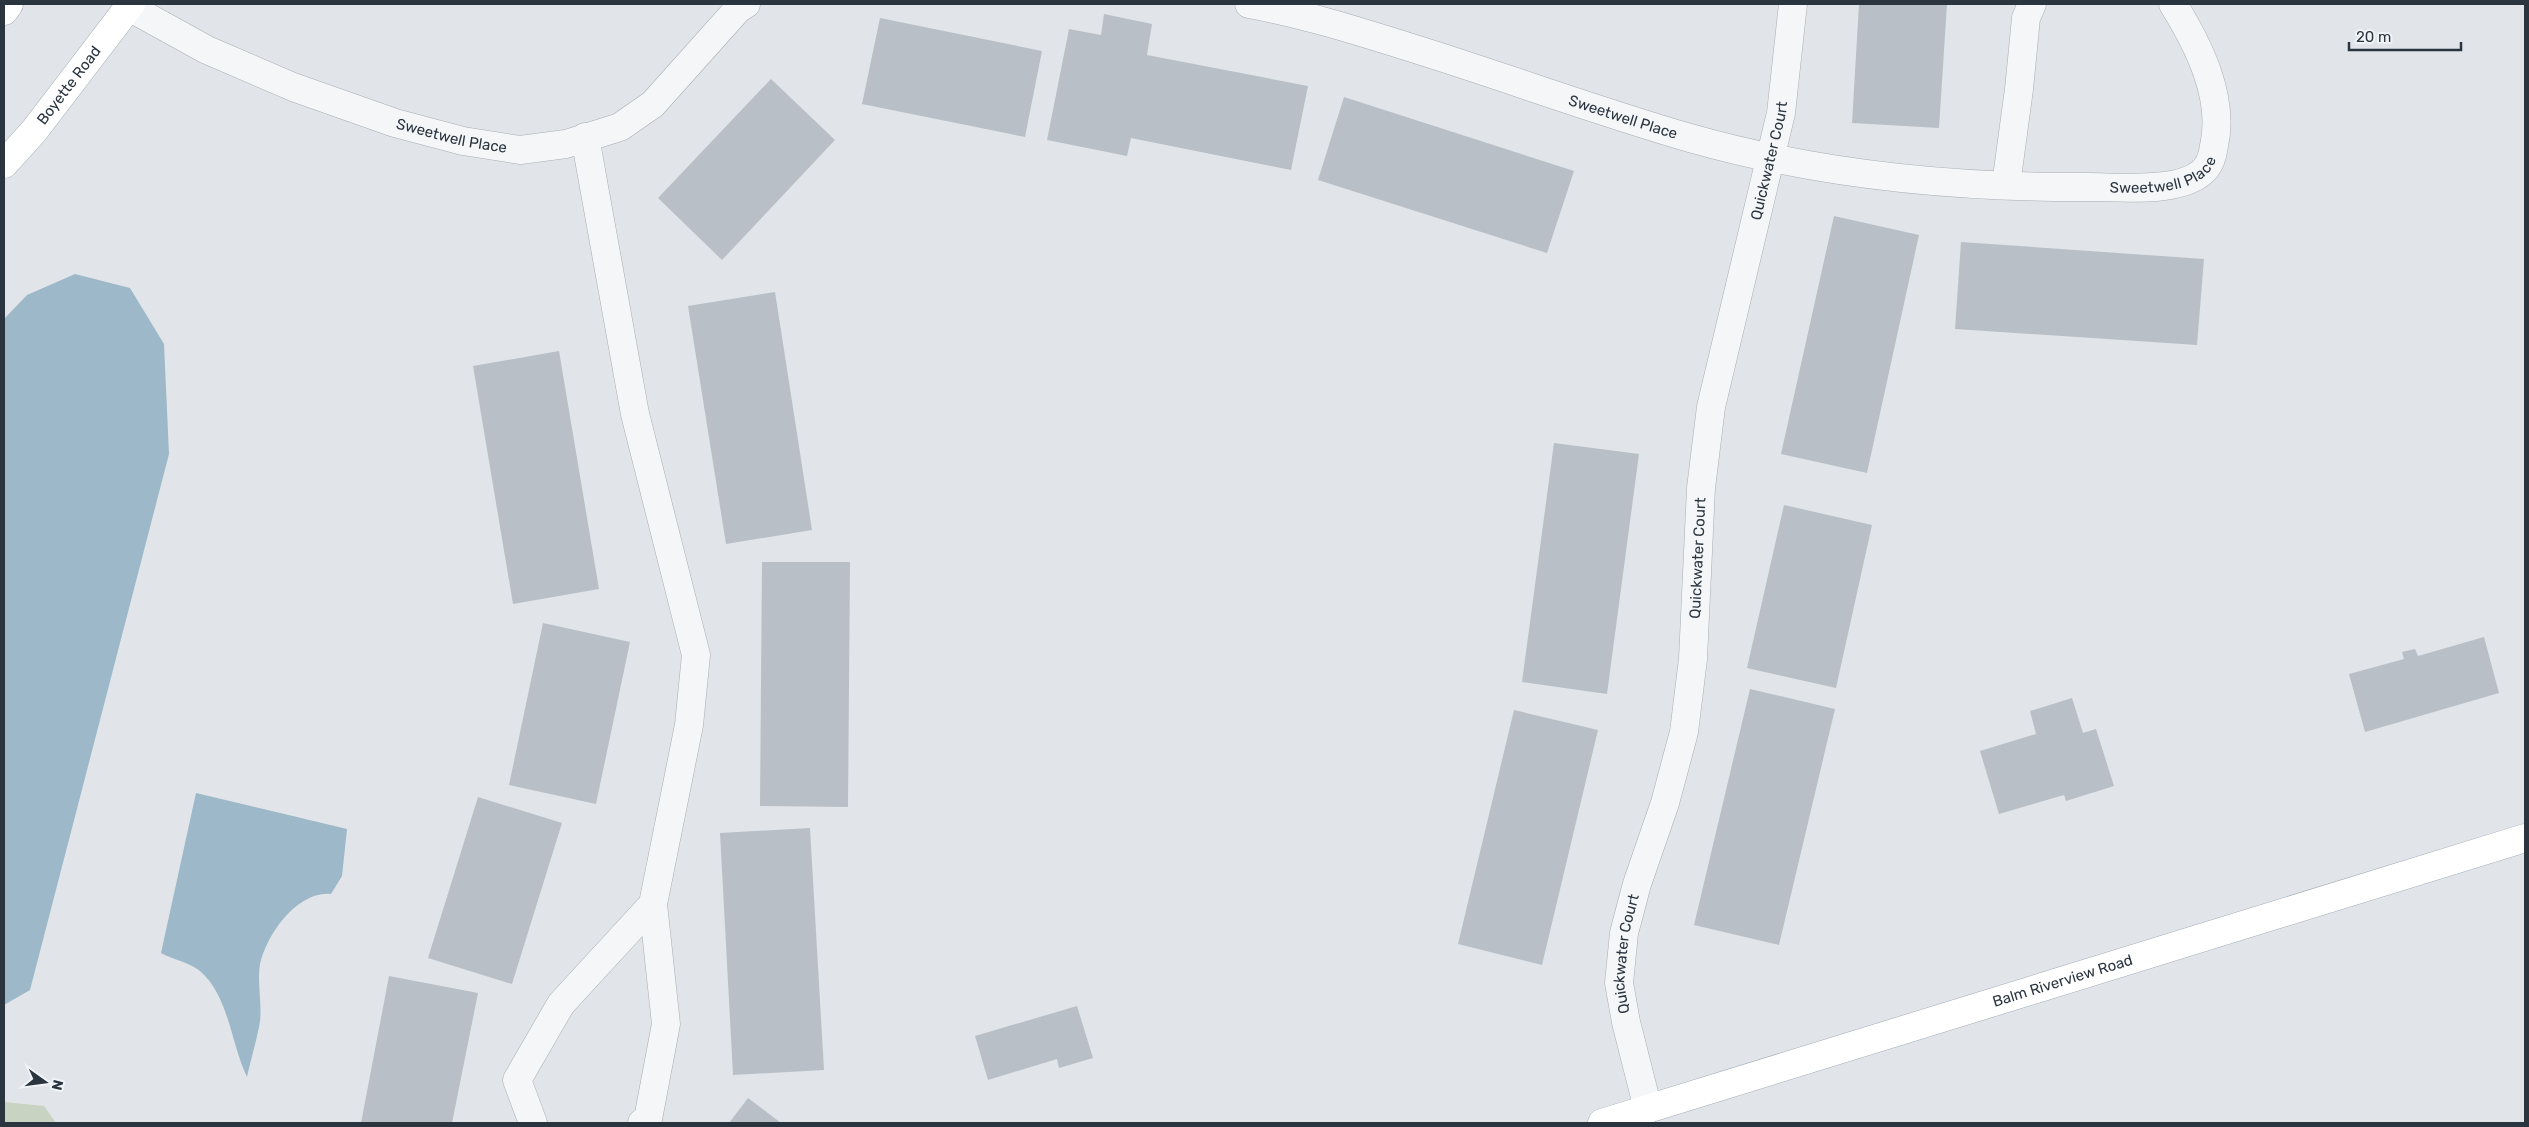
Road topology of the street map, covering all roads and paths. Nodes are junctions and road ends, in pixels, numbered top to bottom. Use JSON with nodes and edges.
{"nodes":[{"id":1,"x":9,"y":4,"type":"edge"},
{"id":2,"x":746,"y":4,"type":"edge"},
{"id":3,"x":1249,"y":4,"type":"edge"},
{"id":4,"x":1793,"y":4,"type":"edge"},
{"id":5,"x":2032,"y":4,"type":"edge"},
{"id":6,"x":2173,"y":4,"type":"edge"},
{"id":7,"x":130,"y":5,"type":"edge"},
{"id":8,"x":4,"y":11,"type":"edge"},
{"id":9,"x":585,"y":137,"type":"junction"},
{"id":10,"x":1771,"y":159,"type":"junction"},
{"id":11,"x":4,"y":164,"type":"edge"},
{"id":12,"x":2006,"y":186,"type":"junction"},
{"id":13,"x":2525,"y":838,"type":"edge"},
{"id":14,"x":653,"y":904,"type":"junction"},
{"id":15,"x":1648,"y":1109,"type":"junction"},
{"id":16,"x":533,"y":1123,"type":"edge"},
{"id":17,"x":642,"y":1123,"type":"edge"},
{"id":18,"x":1602,"y":1123,"type":"edge"}],
"edges":[{"from":1,"to":8,"type":"main road"},
{"from":2,"to":9,"type":"street","name":"Sweetwell Place"},
{"from":3,"to":10,"type":"street","name":"Sweetwell Place"},
{"from":4,"to":10,"type":"street","name":"Quickwater Court"},
{"from":5,"to":12,"type":"street"},
{"from":6,"to":12,"type":"street","name":"Sweetwell Place"},
{"from":7,"to":9,"type":"street","name":"Sweetwell Place"},
{"from":7,"to":11,"type":"main road","name":"Boyette Road"},
{"from":9,"to":14,"type":"street"},
{"from":10,"to":12,"type":"street","name":"Sweetwell Place"},
{"from":10,"to":15,"type":"street","name":"Quickwater Court"},
{"from":13,"to":15,"type":"main road","name":"Balm Riverview Road"},
{"from":14,"to":16,"type":"street"},
{"from":14,"to":17,"type":"street"},
{"from":15,"to":18,"type":"main road","name":"Balm Riverview Road"}]}
